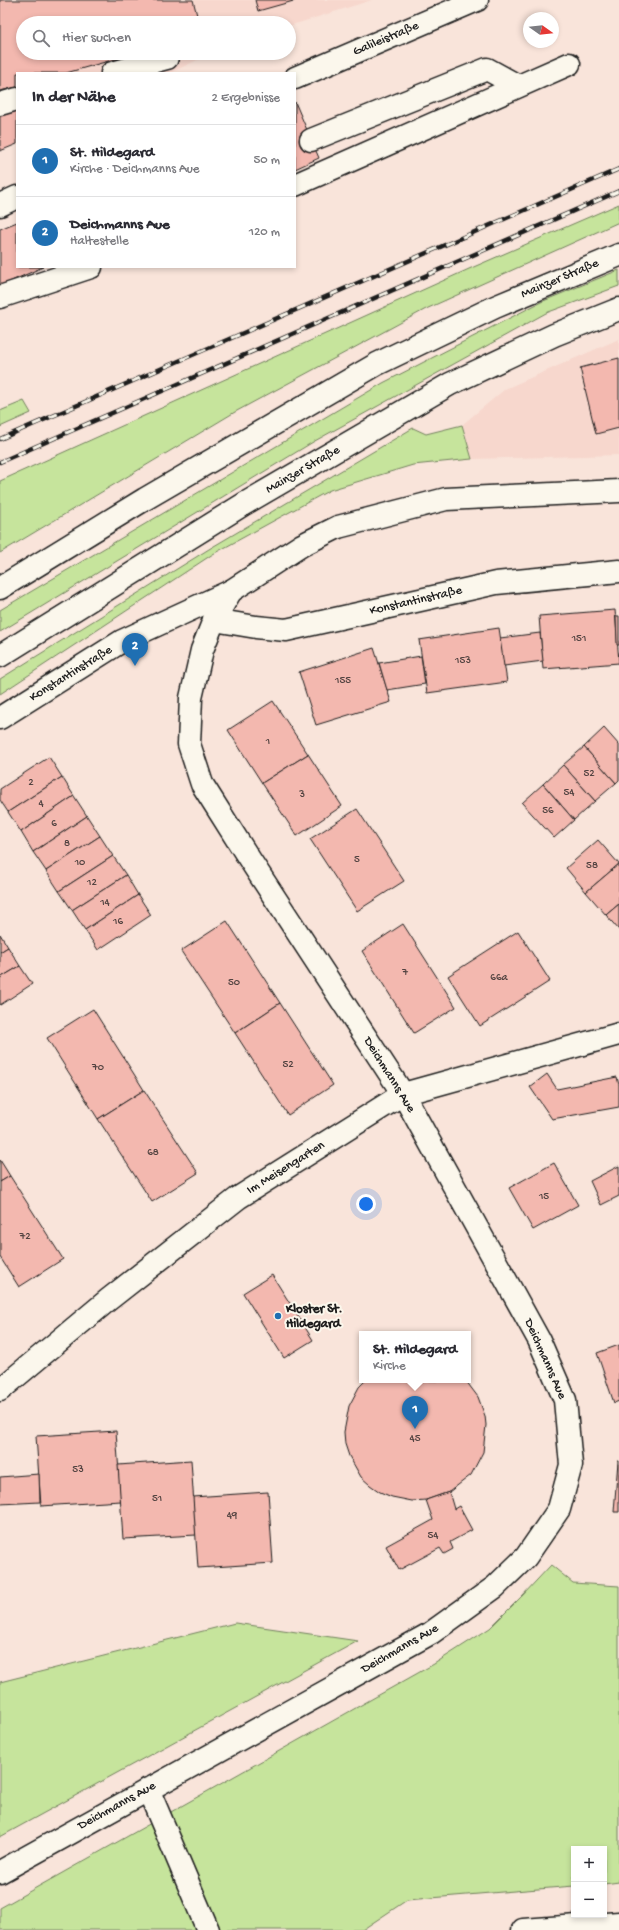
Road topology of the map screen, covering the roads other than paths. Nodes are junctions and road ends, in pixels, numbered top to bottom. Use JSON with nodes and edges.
{"nodes":[{"id":1,"x":477,"y":0,"type":"edge"},
{"id":2,"x":160,"y":60,"type":"edge"},
{"id":3,"x":569,"y":64,"type":"dead end"},
{"id":4,"x":116,"y":72,"type":"edge"},
{"id":5,"x":296,"y":78,"type":"edge"},
{"id":6,"x":518,"y":86,"type":"junction"},
{"id":7,"x":16,"y":99,"type":"edge"},
{"id":8,"x":0,"y":104,"type":"edge"},
{"id":9,"x":311,"y":140,"type":"dead end"},
{"id":10,"x":296,"y":185,"type":"edge"},
{"id":11,"x":16,"y":197,"type":"edge"},
{"id":12,"x":0,"y":204,"type":"edge"},
{"id":13,"x":619,"y":254,"type":"edge"},
{"id":14,"x":88,"y":268,"type":"edge"},
{"id":15,"x":0,"y":298,"type":"edge"},
{"id":16,"x":619,"y":309,"type":"edge"},
{"id":17,"x":619,"y":491,"type":"edge"},
{"id":18,"x":619,"y":570,"type":"edge"},
{"id":19,"x":0,"y":588,"type":"edge"},
{"id":20,"x":231,"y":591,"type":"junction"},
{"id":21,"x":214,"y":620,"type":"junction"},
{"id":22,"x":0,"y":656,"type":"edge"},
{"id":23,"x":191,"y":698,"type":"joint"},
{"id":24,"x":0,"y":718,"type":"edge"},
{"id":25,"x":619,"y":1034,"type":"edge"},
{"id":26,"x":403,"y":1094,"type":"junction"},
{"id":27,"x":0,"y":1390,"type":"edge"},
{"id":28,"x":148,"y":1789,"type":"junction"},
{"id":29,"x":0,"y":1872,"type":"edge"},
{"id":30,"x":619,"y":1923,"type":"edge"},
{"id":31,"x":208,"y":1930,"type":"edge"},
{"id":32,"x":523,"y":1930,"type":"edge"}],
"edges":[{"from":1,"to":5,"type":"street","name":"Galileistraße"},
{"from":2,"to":4,"type":"street"},
{"from":3,"to":6,"type":"street"},
{"from":6,"to":9,"type":"street"},
{"from":6,"to":10,"type":"street"},
{"from":7,"to":8,"type":"street"},
{"from":11,"to":12,"type":"street"},
{"from":13,"to":19,"type":"street","name":"Mainzer Straße"},
{"from":14,"to":15,"type":"street"},
{"from":16,"to":22,"type":"street","name":"Mainzer Straße"},
{"from":17,"to":20,"type":"street","name":"Konstantinstraße"},
{"from":18,"to":21,"type":"street","name":"Konstantinstraße"},
{"from":20,"to":21,"type":"street","name":"Konstantinstraße"},
{"from":20,"to":24,"type":"street","name":"Konstantinstraße"},
{"from":21,"to":23,"type":"street","name":"Konstantinstraße"},
{"from":23,"to":26,"type":"street","name":"Deichmanns Aue"},
{"from":25,"to":26,"type":"street","name":"Im Meisengarten"},
{"from":26,"to":27,"type":"street","name":"Im Meisengarten"},
{"from":26,"to":28,"type":"street","name":"Deichmanns Aue"},
{"from":28,"to":29,"type":"street","name":"Deichmanns Aue"},
{"from":28,"to":31,"type":"street"},
{"from":30,"to":32,"type":"street"}]}
